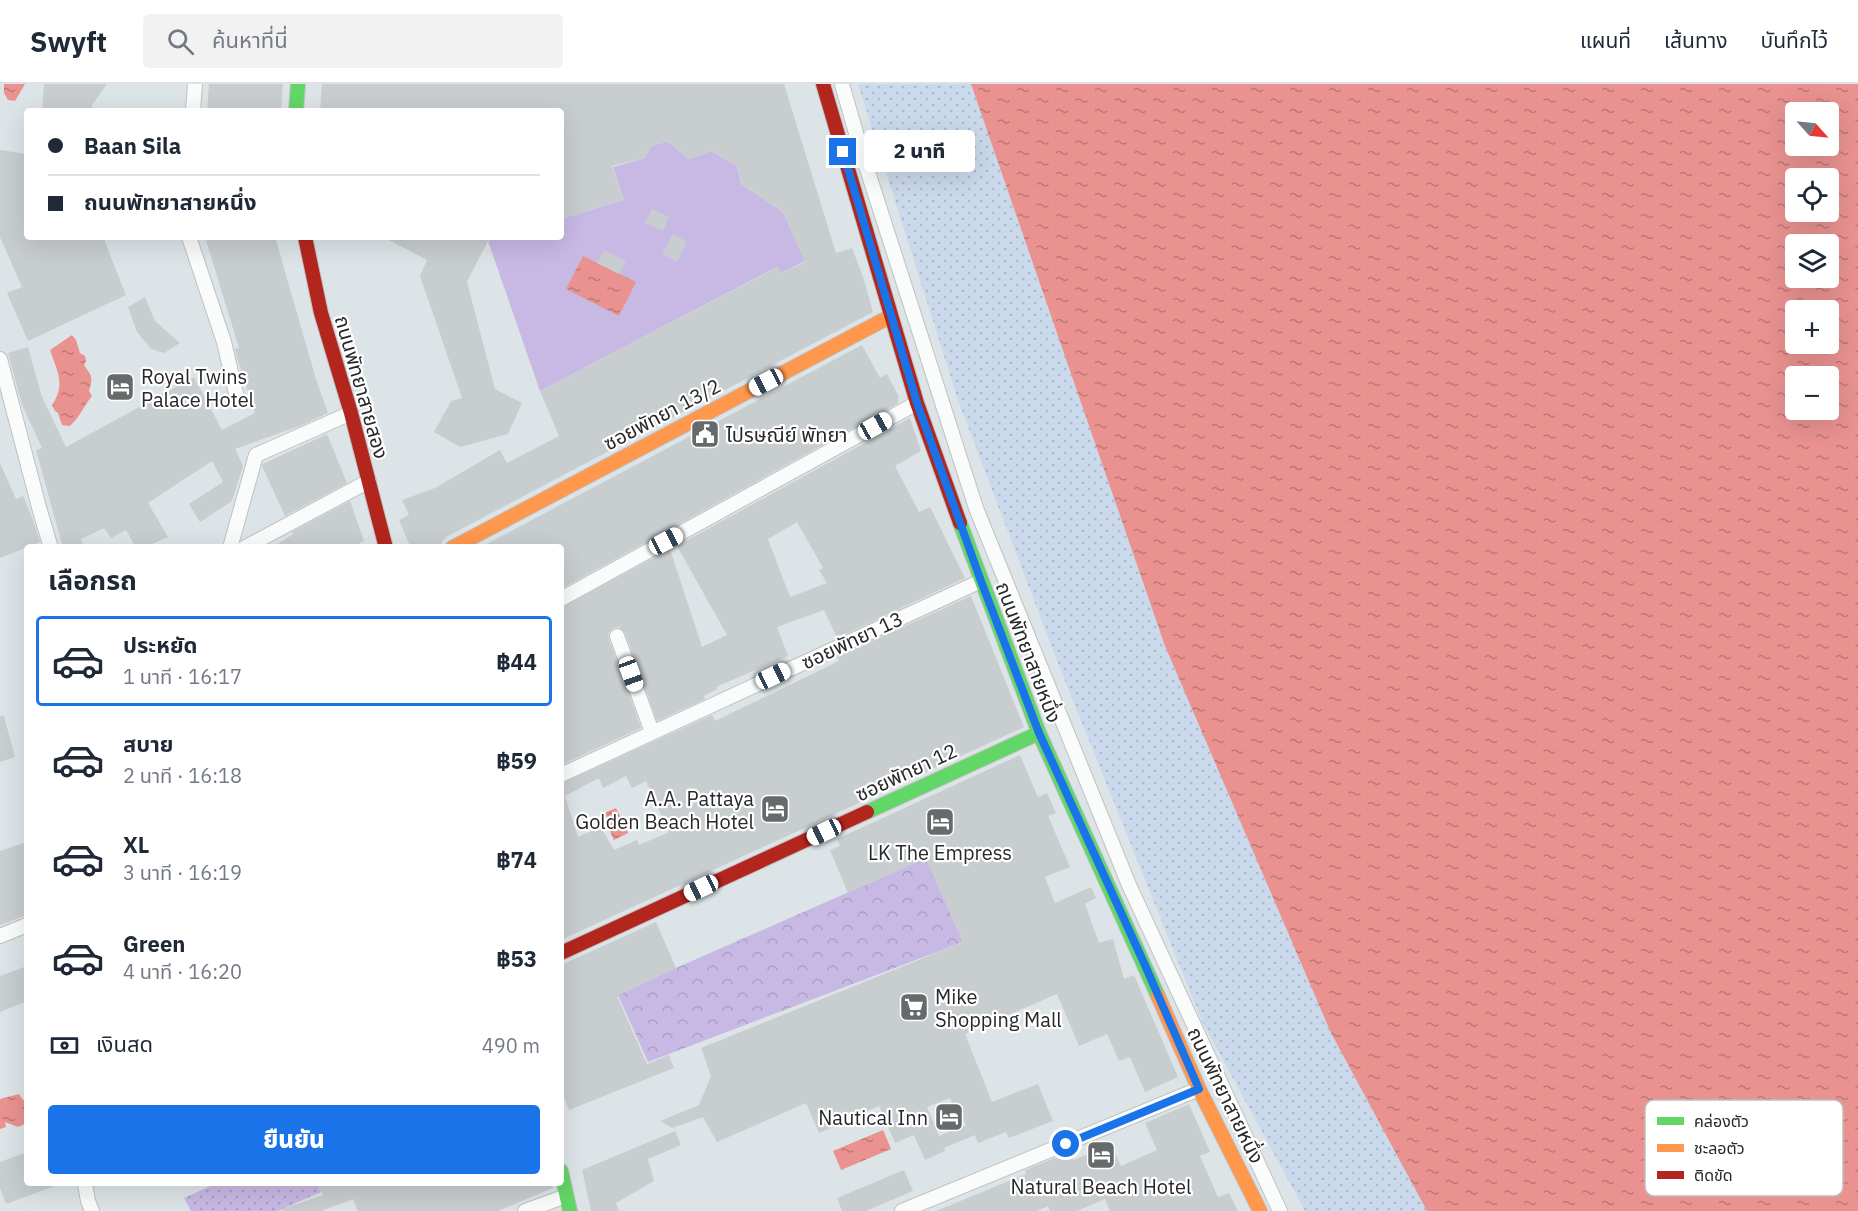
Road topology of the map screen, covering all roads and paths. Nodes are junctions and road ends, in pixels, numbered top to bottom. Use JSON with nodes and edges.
{"nodes":[{"id":1,"x":195,"y":84,"type":"edge"},
{"id":2,"x":298,"y":84,"type":"edge"},
{"id":3,"x":823,"y":84,"type":"edge"},
{"id":4,"x":842,"y":84,"type":"edge"},
{"id":5,"x":192,"y":108,"type":"edge"},
{"id":6,"x":296,"y":108,"type":"edge"},
{"id":7,"x":190,"y":240,"type":"edge"},
{"id":8,"x":306,"y":240,"type":"edge"},
{"id":9,"x":891,"y":316,"type":"junction"},
{"id":10,"x":1,"y":367,"type":"edge"},
{"id":11,"x":237,"y":398,"type":"dead end"},
{"id":12,"x":917,"y":403,"type":"junction"},
{"id":13,"x":351,"y":413,"type":"junction"},
{"id":14,"x":369,"y":481,"type":"junction"},
{"id":15,"x":50,"y":544,"type":"edge"},
{"id":16,"x":231,"y":544,"type":"edge"},
{"id":17,"x":251,"y":544,"type":"edge"},
{"id":18,"x":385,"y":544,"type":"edge"},
{"id":19,"x":460,"y":544,"type":"edge"},
{"id":20,"x":981,"y":581,"type":"junction"},
{"id":21,"x":564,"y":597,"type":"edge"},
{"id":22,"x":617,"y":636,"type":"dead end"},
{"id":23,"x":651,"y":732,"type":"junction"},
{"id":24,"x":1039,"y":733,"type":"junction"},
{"id":25,"x":564,"y":774,"type":"edge"},
{"id":26,"x":24,"y":926,"type":"edge"},
{"id":27,"x":0,"y":936,"type":"edge"},
{"id":28,"x":564,"y":952,"type":"edge"},
{"id":29,"x":1199,"y":1089,"type":"junction"},
{"id":30,"x":85,"y":1186,"type":"edge"},
{"id":31,"x":564,"y":1186,"type":"edge"},
{"id":32,"x":566,"y":1196,"type":"junction"},
{"id":33,"x":92,"y":1211,"type":"edge"},
{"id":34,"x":525,"y":1211,"type":"edge"},
{"id":35,"x":570,"y":1211,"type":"edge"},
{"id":36,"x":902,"y":1211,"type":"edge"},
{"id":37,"x":1260,"y":1211,"type":"edge"},
{"id":38,"x":1280,"y":1211,"type":"edge"}],
"edges":[{"from":1,"to":5,"type":"street"},
{"from":2,"to":6,"type":"main road"},
{"from":3,"to":9,"type":"main road","name":"ถนนพัทยาสายหนึ่ง"},
{"from":4,"to":38,"type":"street"},
{"from":7,"to":11,"type":"street"},
{"from":8,"to":13,"type":"main road","name":"ถนนพัทยาสายสอง"},
{"from":9,"to":12,"type":"main road","name":"ถนนพัทยาสายหนึ่ง"},
{"from":9,"to":19,"type":"main road","name":"ซอยพัทยา 13/2"},
{"from":10,"to":15,"type":"street"},
{"from":12,"to":20,"type":"main road","name":"ถนนพัทยาสายหนึ่ง"},
{"from":12,"to":21,"type":"street"},
{"from":13,"to":14,"type":"main road","name":"ถนนพัทยาสายสอง"},
{"from":13,"to":16,"type":"street"},
{"from":14,"to":17,"type":"street"},
{"from":14,"to":18,"type":"main road","name":"ถนนพัทยาสายสอง"},
{"from":20,"to":23,"type":"street","name":"ซอยพัทยา 13"},
{"from":20,"to":24,"type":"main road","name":"ถนนพัทยาสายหนึ่ง"},
{"from":22,"to":23,"type":"street"},
{"from":23,"to":25,"type":"street","name":"ซอยพัทยา 13"},
{"from":24,"to":28,"type":"main road","name":"ซอยพัทยา 12"},
{"from":24,"to":29,"type":"main road","name":"ถนนพัทยาสายหนึ่ง"},
{"from":26,"to":27,"type":"street"},
{"from":29,"to":36,"type":"street"},
{"from":29,"to":37,"type":"main road","name":"ถนนพัทยาสายหนึ่ง"},
{"from":30,"to":33,"type":"street"},
{"from":31,"to":32,"type":"main road"},
{"from":32,"to":34,"type":"street"},
{"from":32,"to":35,"type":"main road"}]}
